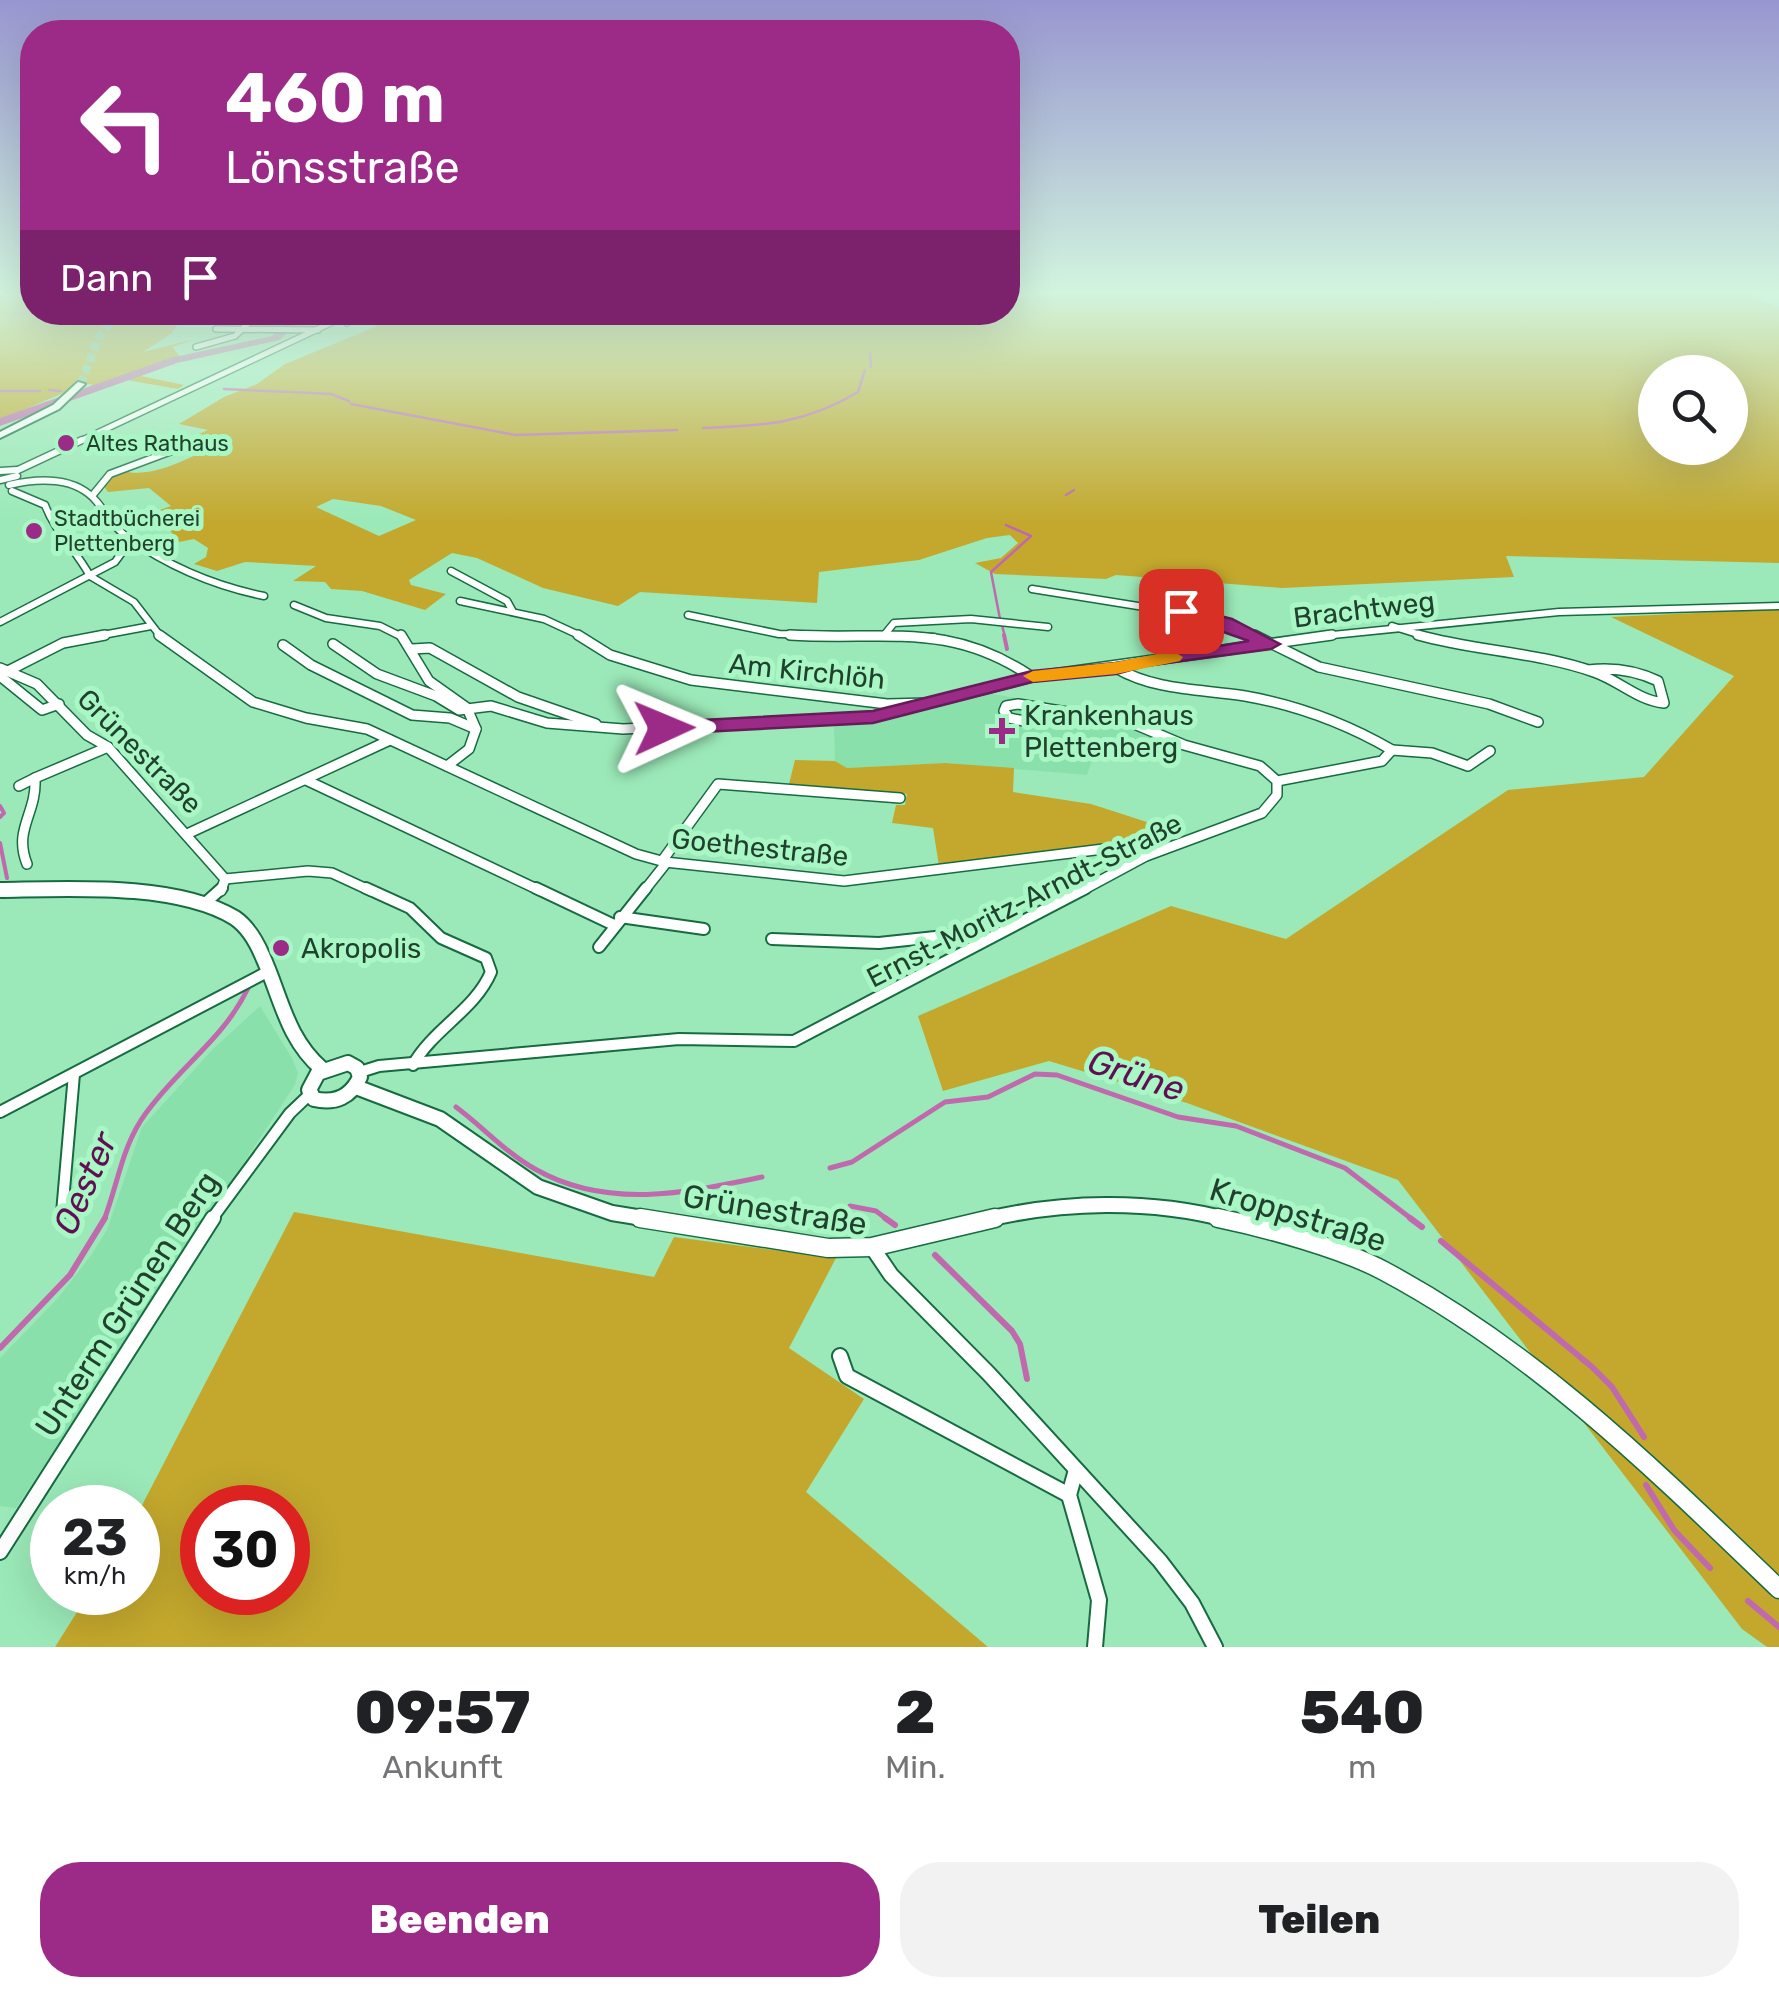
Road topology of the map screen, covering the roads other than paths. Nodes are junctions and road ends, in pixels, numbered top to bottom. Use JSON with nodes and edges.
{"nodes":[{"id":1,"x":230,"y":369,"type":"edge"},
{"id":2,"x":77,"y":388,"type":"tunnel mouth"},
{"id":3,"x":0,"y":435,"type":"edge"},
{"id":4,"x":185,"y":446,"type":"dead end"},
{"id":5,"x":18,"y":470,"type":"junction"},
{"id":6,"x":0,"y":471,"type":"edge"},
{"id":7,"x":7,"y":484,"type":"edge"},
{"id":8,"x":0,"y":493,"type":"edge"},
{"id":9,"x":92,"y":496,"type":"junction"},
{"id":10,"x":124,"y":536,"type":"junction"},
{"id":11,"x":451,"y":571,"type":"dead end"},
{"id":12,"x":90,"y":576,"type":"junction"},
{"id":13,"x":1032,"y":589,"type":"dead end"},
{"id":14,"x":264,"y":596,"type":"dead end"},
{"id":15,"x":460,"y":601,"type":"dead end"},
{"id":16,"x":294,"y":605,"type":"dead end"},
{"id":17,"x":1779,"y":606,"type":"edge"},
{"id":18,"x":512,"y":610,"type":"junction"},
{"id":19,"x":688,"y":614,"type":"dead end"},
{"id":20,"x":0,"y":622,"type":"edge"},
{"id":21,"x":1391,"y":625,"type":"junction"},
{"id":22,"x":151,"y":626,"type":"junction"},
{"id":23,"x":1048,"y":627,"type":"dead end"},
{"id":24,"x":885,"y":634,"type":"junction"},
{"id":25,"x":334,"y":644,"type":"dead end"},
{"id":26,"x":1271,"y":644,"type":"junction"},
{"id":27,"x":283,"y":645,"type":"dead end"},
{"id":28,"x":412,"y":649,"type":"junction"},
{"id":29,"x":1116,"y":668,"type":"junction"},
{"id":30,"x":15,"y":669,"type":"junction"},
{"id":31,"x":1588,"y":670,"type":"junction"},
{"id":32,"x":0,"y":673,"type":"edge"},
{"id":33,"x":1032,"y":676,"type":"junction"},
{"id":34,"x":518,"y":697,"type":"joint"},
{"id":35,"x":58,"y":704,"type":"junction"},
{"id":36,"x":932,"y":704,"type":"junction"},
{"id":37,"x":467,"y":708,"type":"junction"},
{"id":38,"x":1067,"y":712,"type":"junction"},
{"id":39,"x":1538,"y":722,"type":"dead end"},
{"id":40,"x":603,"y":727,"type":"junction"},
{"id":41,"x":476,"y":728,"type":"junction"},
{"id":42,"x":390,"y":740,"type":"junction"},
{"id":43,"x":108,"y":747,"type":"junction"},
{"id":44,"x":1392,"y":750,"type":"junction"},
{"id":45,"x":1490,"y":751,"type":"dead end"},
{"id":46,"x":447,"y":766,"type":"junction"},
{"id":47,"x":35,"y":778,"type":"junction"},
{"id":48,"x":306,"y":780,"type":"junction"},
{"id":49,"x":1277,"y":780,"type":"junction"},
{"id":50,"x":19,"y":786,"type":"dead end"},
{"id":51,"x":900,"y":798,"type":"dead end"},
{"id":52,"x":188,"y":834,"type":"junction"},
{"id":53,"x":1146,"y":856,"type":"junction"},
{"id":54,"x":664,"y":861,"type":"junction"},
{"id":55,"x":27,"y":864,"type":"dead end"},
{"id":56,"x":226,"y":879,"type":"junction"},
{"id":57,"x":0,"y":890,"type":"edge"},
{"id":58,"x":203,"y":905,"type":"junction"},
{"id":59,"x":617,"y":921,"type":"junction"},
{"id":60,"x":704,"y":929,"type":"dead end"},
{"id":61,"x":772,"y":939,"type":"dead end"},
{"id":62,"x":978,"y":944,"type":"junction"},
{"id":63,"x":598,"y":947,"type":"dead end"},
{"id":64,"x":269,"y":971,"type":"junction"},
{"id":65,"x":789,"y":1044,"type":"joint"},
{"id":66,"x":413,"y":1065,"type":"junction"},
{"id":67,"x":322,"y":1069,"type":"junction"},
{"id":68,"x":74,"y":1074,"type":"junction"},
{"id":69,"x":358,"y":1080,"type":"junction"},
{"id":70,"x":310,"y":1094,"type":"junction"},
{"id":71,"x":0,"y":1112,"type":"edge"},
{"id":72,"x":62,"y":1213,"type":"dead end"},
{"id":73,"x":872,"y":1246,"type":"junction"},
{"id":74,"x":840,"y":1356,"type":"dead end"},
{"id":75,"x":1076,"y":1470,"type":"junction"},
{"id":76,"x":1069,"y":1496,"type":"junction"},
{"id":77,"x":0,"y":1552,"type":"edge"},
{"id":78,"x":1779,"y":1589,"type":"edge"},
{"id":79,"x":1095,"y":1647,"type":"edge"},
{"id":80,"x":1215,"y":1647,"type":"edge"}],
"edges":[{"from":1,"to":5,"type":"street"},
{"from":2,"to":3,"type":"main road"},
{"from":4,"to":9,"type":"street"},
{"from":5,"to":6,"type":"street"},
{"from":5,"to":7,"type":"street"},
{"from":7,"to":8,"type":"street"},
{"from":7,"to":9,"type":"street"},
{"from":7,"to":12,"type":"street"},
{"from":9,"to":10,"type":"street"},
{"from":10,"to":12,"type":"street"},
{"from":10,"to":14,"type":"street"},
{"from":11,"to":18,"type":"street","name":"Am Kirchlöh"},
{"from":12,"to":20,"type":"street"},
{"from":12,"to":22,"type":"street","name":"Goethestraße"},
{"from":13,"to":26,"type":"street"},
{"from":15,"to":18,"type":"street","name":"Am Kirchlöh"},
{"from":16,"to":28,"type":"street"},
{"from":17,"to":21,"type":"street","name":"Brachtweg"},
{"from":18,"to":36,"type":"street","name":"Am Kirchlöh"},
{"from":19,"to":24,"type":"street"},
{"from":21,"to":26,"type":"street","name":"Brachtweg"},
{"from":21,"to":31,"type":"street"},
{"from":22,"to":30,"type":"street"},
{"from":22,"to":42,"type":"street","name":"Goethestraße"},
{"from":23,"to":24,"type":"street"},
{"from":24,"to":33,"type":"street"},
{"from":25,"to":37,"type":"street"},
{"from":26,"to":29,"type":"street","name":"Brachtweg"},
{"from":26,"to":39,"type":"street"},
{"from":27,"to":41,"type":"street"},
{"from":28,"to":34,"type":"street"},
{"from":28,"to":37,"type":"street"},
{"from":29,"to":33,"type":"street","name":"Brachtweg"},
{"from":29,"to":44,"type":"street"},
{"from":30,"to":32,"type":"street"},
{"from":30,"to":35,"type":"street","name":"Grünestraße"},
{"from":31,"to":31,"type":"street"},
{"from":32,"to":35,"type":"street"},
{"from":33,"to":36,"type":"street","name":"Brachtweg"},
{"from":34,"to":40,"type":"street","name":"Brachtweg"},
{"from":35,"to":43,"type":"street","name":"Grünestraße"},
{"from":36,"to":40,"type":"street","name":"Brachtweg"},
{"from":37,"to":40,"type":"street","name":"Brachtweg"},
{"from":37,"to":41,"type":"street"},
{"from":38,"to":38,"type":"street"},
{"from":38,"to":49,"type":"street"},
{"from":41,"to":46,"type":"street"},
{"from":42,"to":46,"type":"street","name":"Goethestraße"},
{"from":42,"to":48,"type":"street"},
{"from":43,"to":47,"type":"street"},
{"from":43,"to":52,"type":"street","name":"Grünestraße"},
{"from":44,"to":45,"type":"street"},
{"from":44,"to":49,"type":"street"},
{"from":46,"to":54,"type":"street","name":"Goethestraße"},
{"from":47,"to":50,"type":"street"},
{"from":47,"to":55,"type":"street"},
{"from":48,"to":52,"type":"street"},
{"from":48,"to":59,"type":"street"},
{"from":49,"to":53,"type":"street","name":"Ernst-Moritz-Arndt-Straße"},
{"from":51,"to":54,"type":"street"},
{"from":52,"to":56,"type":"street","name":"Grünestraße"},
{"from":53,"to":54,"type":"street","name":"Goethestraße"},
{"from":53,"to":62,"type":"street","name":"Ernst-Moritz-Arndt-Straße"},
{"from":54,"to":59,"type":"street"},
{"from":56,"to":58,"type":"street"},
{"from":56,"to":66,"type":"street"},
{"from":57,"to":58,"type":"street"},
{"from":58,"to":64,"type":"street"},
{"from":59,"to":60,"type":"street"},
{"from":59,"to":63,"type":"street"},
{"from":61,"to":62,"type":"street"},
{"from":62,"to":65,"type":"street","name":"Ernst-Moritz-Arndt-Straße"},
{"from":64,"to":67,"type":"street"},
{"from":64,"to":68,"type":"street"},
{"from":65,"to":66,"type":"street"},
{"from":66,"to":69,"type":"street"},
{"from":67,"to":69,"type":"street"},
{"from":67,"to":70,"type":"street"},
{"from":68,"to":71,"type":"street"},
{"from":68,"to":72,"type":"street"},
{"from":69,"to":70,"type":"street"},
{"from":69,"to":73,"type":"street","name":"Grünestraße"},
{"from":70,"to":77,"type":"street","name":"Unterm Grünen Berg"},
{"from":73,"to":75,"type":"street","name":"Grünestraße"},
{"from":73,"to":78,"type":"street","name":"Kroppstraße"},
{"from":74,"to":76,"type":"street"},
{"from":75,"to":76,"type":"street"},
{"from":75,"to":80,"type":"street","name":"Grünestraße"},
{"from":76,"to":79,"type":"street"}]}
